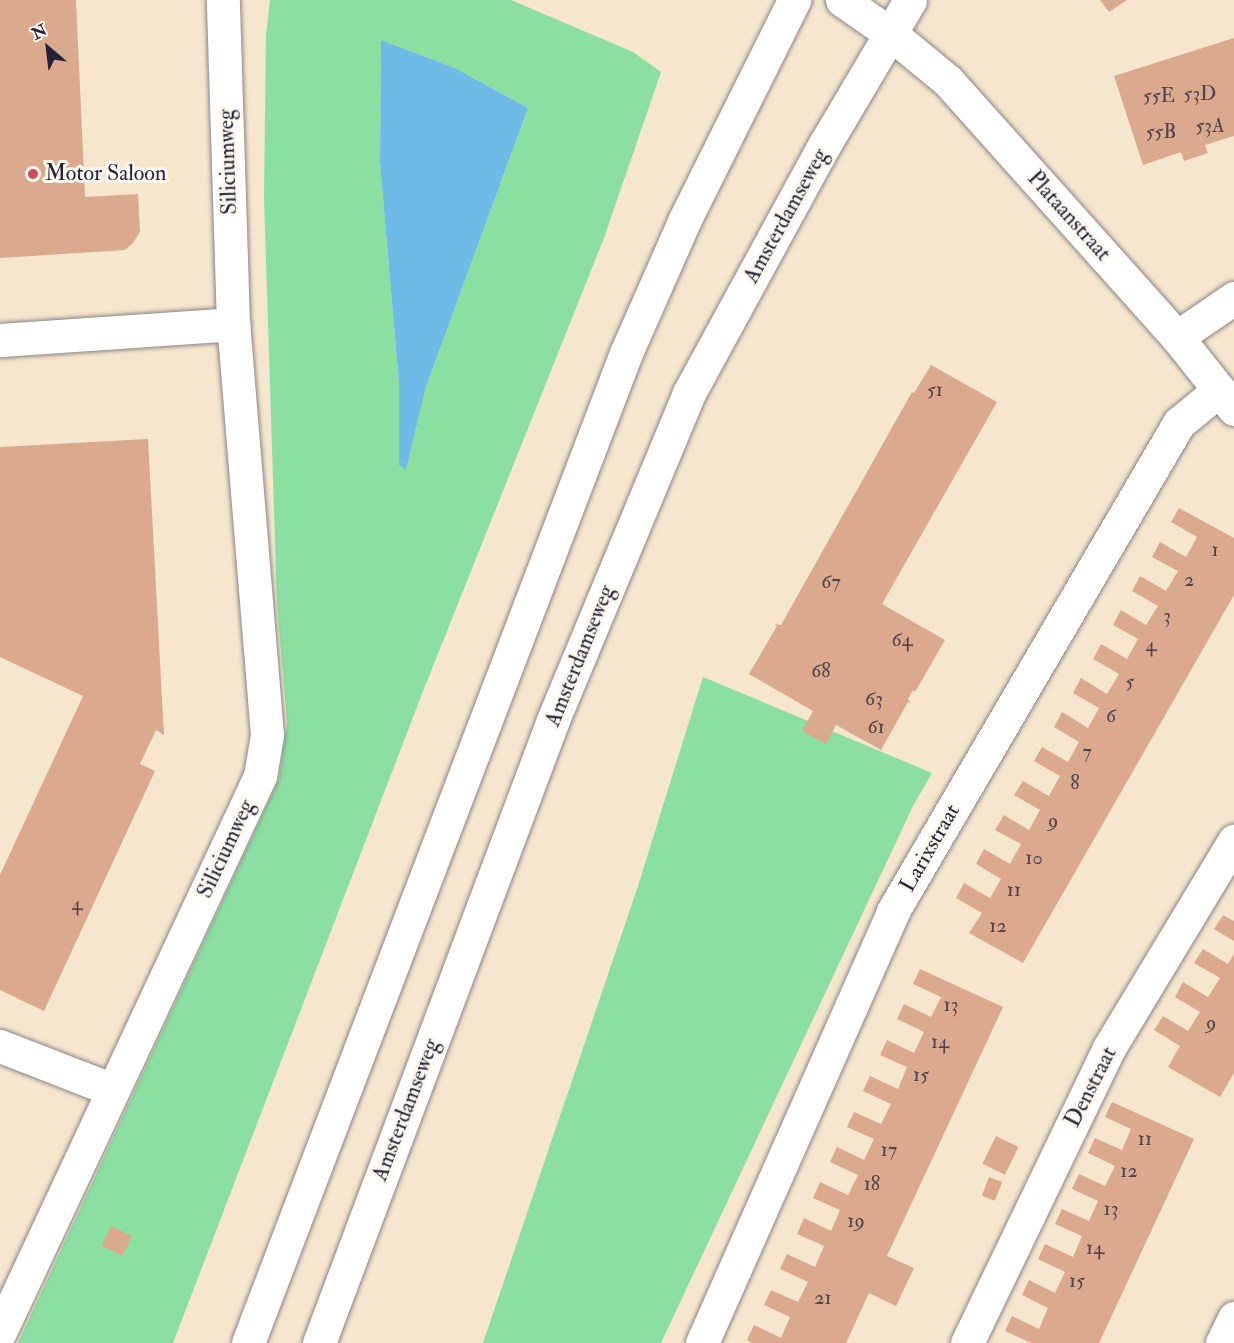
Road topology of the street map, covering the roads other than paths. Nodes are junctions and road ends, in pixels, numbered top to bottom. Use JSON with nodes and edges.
{"nodes":[{"id":1,"x":223,"y":0,"type":"edge"},
{"id":2,"x":794,"y":0,"type":"edge"},
{"id":3,"x":842,"y":0,"type":"edge"},
{"id":4,"x":910,"y":0,"type":"edge"},
{"id":5,"x":891,"y":34,"type":"junction"},
{"id":6,"x":1234,"y":298,"type":"edge"},
{"id":7,"x":233,"y":324,"type":"junction"},
{"id":8,"x":1177,"y":337,"type":"junction"},
{"id":9,"x":0,"y":340,"type":"edge"},
{"id":10,"x":1226,"y":400,"type":"edge"},
{"id":11,"x":1234,"y":841,"type":"edge"},
{"id":12,"x":0,"y":1046,"type":"edge"},
{"id":13,"x":113,"y":1090,"type":"junction"},
{"id":14,"x":1234,"y":1318,"type":"edge"},
{"id":15,"x":0,"y":1332,"type":"edge"},
{"id":16,"x":248,"y":1343,"type":"edge"},
{"id":17,"x":319,"y":1343,"type":"edge"},
{"id":18,"x":702,"y":1343,"type":"edge"},
{"id":19,"x":967,"y":1343,"type":"edge"},
{"id":20,"x":1222,"y":1343,"type":"edge"}],
"edges":[{"from":1,"to":7,"type":"street","name":"Siliciumweg"},
{"from":2,"to":16,"type":"street"},
{"from":3,"to":5,"type":"street","name":"Plataanstraat"},
{"from":4,"to":5,"type":"street","name":"Amsterdamseweg"},
{"from":5,"to":8,"type":"street","name":"Plataanstraat"},
{"from":5,"to":17,"type":"street","name":"Amsterdamseweg"},
{"from":6,"to":8,"type":"street"},
{"from":7,"to":9,"type":"street"},
{"from":7,"to":13,"type":"street","name":"Siliciumweg"},
{"from":8,"to":10,"type":"street","name":"Plataanstraat"},
{"from":10,"to":18,"type":"street","name":"Larixstraat"},
{"from":11,"to":19,"type":"street","name":"Denstraat"},
{"from":12,"to":13,"type":"street"},
{"from":13,"to":15,"type":"street","name":"Siliciumweg"},
{"from":14,"to":20,"type":"street"}]}
